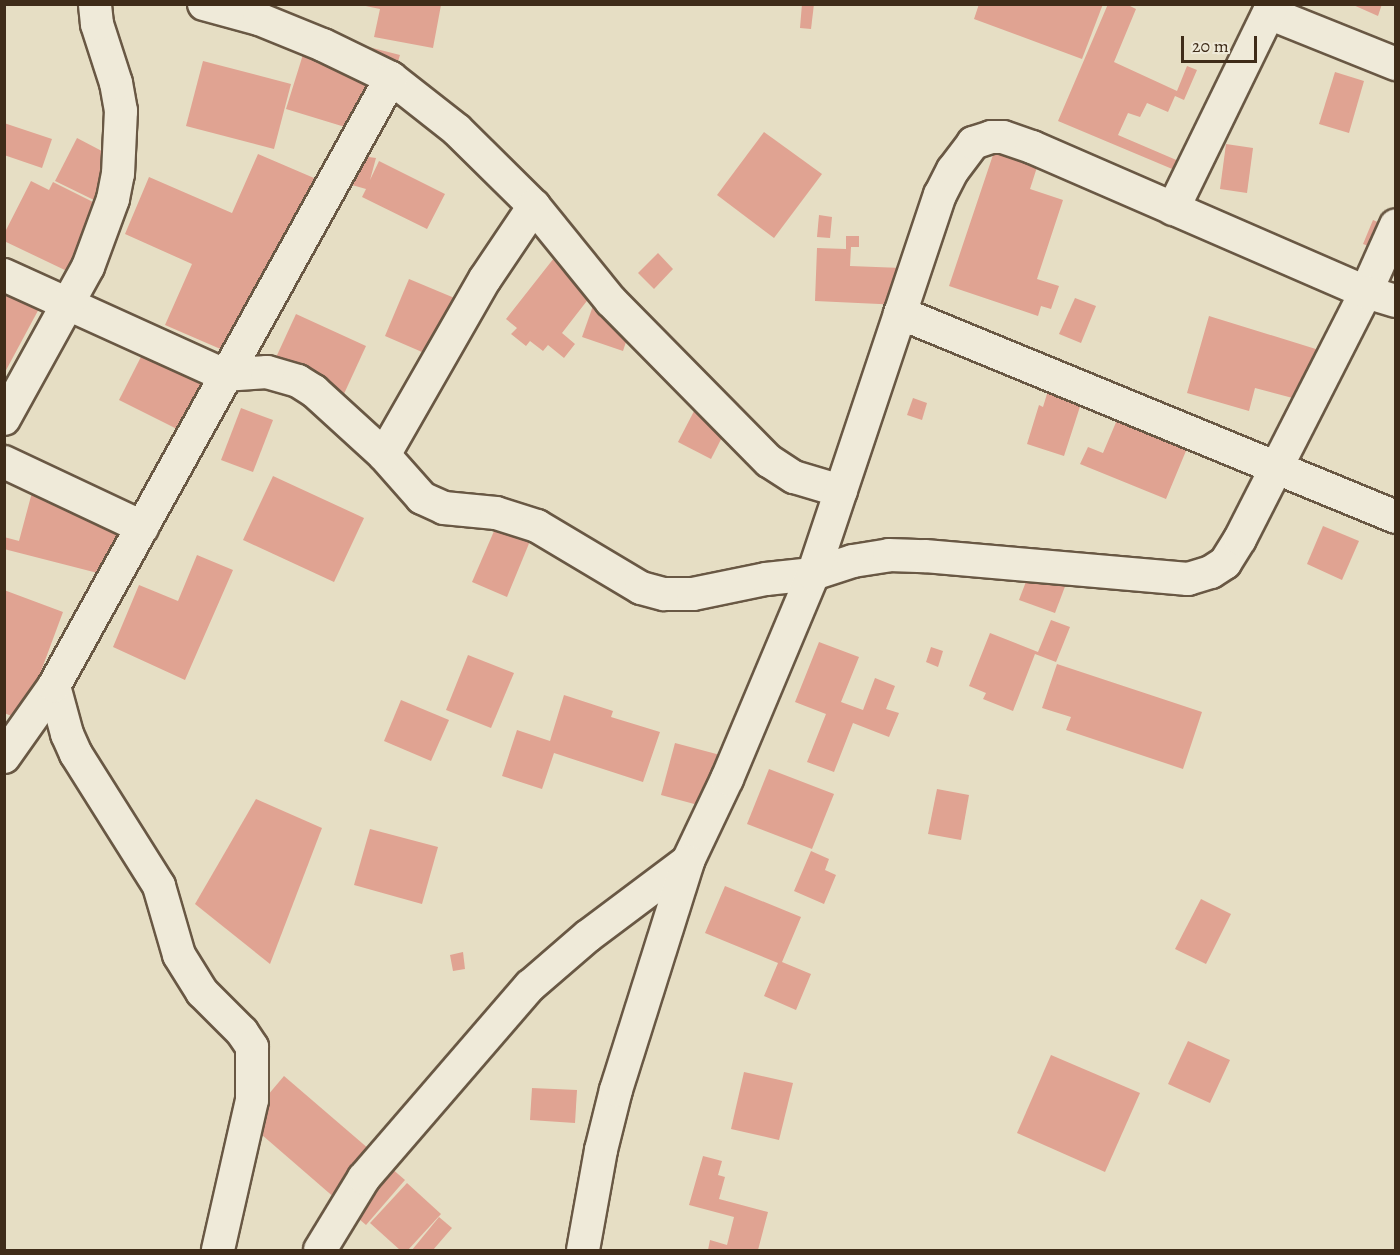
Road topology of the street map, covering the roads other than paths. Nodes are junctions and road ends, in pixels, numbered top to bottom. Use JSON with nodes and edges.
{"nodes":[{"id":1,"x":95,"y":4,"type":"edge"},
{"id":2,"x":204,"y":4,"type":"edge"},
{"id":3,"x":1271,"y":9,"type":"edge"},
{"id":4,"x":261,"y":12,"type":"edge"},
{"id":5,"x":1395,"y":64,"type":"edge"},
{"id":6,"x":391,"y":78,"type":"junction"},
{"id":7,"x":534,"y":206,"type":"junction"},
{"id":8,"x":1173,"y":209,"type":"junction"},
{"id":9,"x":1395,"y":225,"type":"edge"},
{"id":10,"x":4,"y":275,"type":"edge"},
{"id":11,"x":1381,"y":297,"type":"edge"},
{"id":12,"x":68,"y":306,"type":"junction"},
{"id":13,"x":900,"y":313,"type":"junction"},
{"id":14,"x":224,"y":375,"type":"junction"},
{"id":15,"x":4,"y":419,"type":"edge"},
{"id":16,"x":384,"y":455,"type":"junction"},
{"id":17,"x":4,"y":462,"type":"edge"},
{"id":18,"x":1275,"y":467,"type":"junction"},
{"id":19,"x":841,"y":491,"type":"junction"},
{"id":20,"x":1395,"y":517,"type":"edge"},
{"id":21,"x":142,"y":527,"type":"junction"},
{"id":22,"x":813,"y":574,"type":"junction"},
{"id":23,"x":54,"y":686,"type":"junction"},
{"id":24,"x":4,"y":758,"type":"edge"},
{"id":25,"x":688,"y":861,"type":"junction"},
{"id":26,"x":218,"y":1251,"type":"edge"},
{"id":27,"x":320,"y":1251,"type":"edge"},
{"id":28,"x":583,"y":1251,"type":"edge"}],
"edges":[{"from":1,"to":12,"type":"street"},
{"from":2,"to":4,"type":"street"},
{"from":3,"to":5,"type":"street"},
{"from":3,"to":8,"type":"street"},
{"from":4,"to":6,"type":"street"},
{"from":6,"to":7,"type":"street"},
{"from":6,"to":14,"type":"street"},
{"from":7,"to":16,"type":"street"},
{"from":7,"to":19,"type":"street"},
{"from":8,"to":11,"type":"street"},
{"from":8,"to":13,"type":"street"},
{"from":9,"to":11,"type":"street"},
{"from":10,"to":12,"type":"street"},
{"from":11,"to":18,"type":"street"},
{"from":12,"to":14,"type":"street"},
{"from":12,"to":15,"type":"street"},
{"from":13,"to":18,"type":"street"},
{"from":13,"to":19,"type":"street"},
{"from":14,"to":16,"type":"street"},
{"from":14,"to":21,"type":"street"},
{"from":16,"to":22,"type":"street"},
{"from":17,"to":21,"type":"street"},
{"from":18,"to":20,"type":"street"},
{"from":18,"to":22,"type":"street"},
{"from":19,"to":22,"type":"street"},
{"from":21,"to":23,"type":"street"},
{"from":22,"to":25,"type":"street"},
{"from":23,"to":24,"type":"street"},
{"from":23,"to":26,"type":"street"},
{"from":25,"to":27,"type":"street"},
{"from":25,"to":28,"type":"street"}]}
